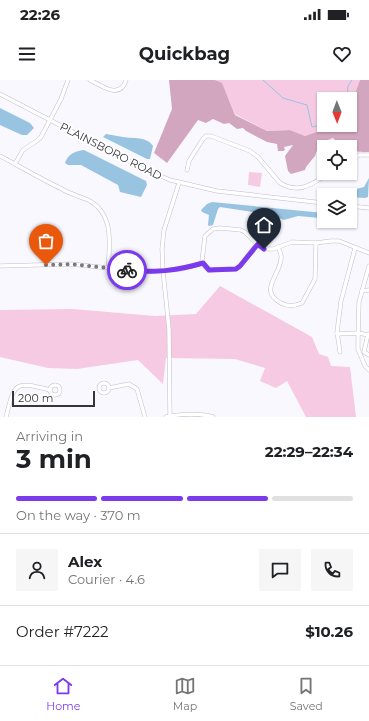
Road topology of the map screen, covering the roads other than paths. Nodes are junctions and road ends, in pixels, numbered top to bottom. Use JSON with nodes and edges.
{"nodes":[{"id":1,"x":68,"y":80,"type":"edge"},
{"id":2,"x":90,"y":80,"type":"edge"},
{"id":3,"x":126,"y":80,"type":"edge"},
{"id":4,"x":0,"y":94,"type":"edge"},
{"id":5,"x":50,"y":120,"type":"junction"},
{"id":6,"x":369,"y":155,"type":"edge"},
{"id":7,"x":0,"y":156,"type":"edge"},
{"id":8,"x":357,"y":156,"type":"edge"},
{"id":9,"x":15,"y":164,"type":"junction"},
{"id":10,"x":187,"y":170,"type":"dead end"},
{"id":11,"x":318,"y":180,"type":"edge"},
{"id":12,"x":179,"y":183,"type":"junction"},
{"id":13,"x":317,"y":202,"type":"edge"},
{"id":14,"x":357,"y":207,"type":"edge"},
{"id":15,"x":364,"y":208,"type":"junction"},
{"id":16,"x":369,"y":208,"type":"edge"},
{"id":17,"x":369,"y":211,"type":"edge"},
{"id":18,"x":316,"y":243,"type":"junction"},
{"id":19,"x":258,"y":244,"type":"junction"},
{"id":20,"x":278,"y":247,"type":"junction"},
{"id":21,"x":355,"y":248,"type":"junction"},
{"id":22,"x":369,"y":253,"type":"edge"},
{"id":23,"x":203,"y":263,"type":"junction"},
{"id":24,"x":0,"y":266,"type":"edge"},
{"id":25,"x":369,"y":266,"type":"edge"},
{"id":26,"x":108,"y":268,"type":"junction"},
{"id":27,"x":163,"y":271,"type":"junction"},
{"id":28,"x":369,"y":290,"type":"edge"},
{"id":29,"x":362,"y":291,"type":"junction"},
{"id":30,"x":358,"y":333,"type":"junction"},
{"id":31,"x":337,"y":334,"type":"junction"},
{"id":32,"x":368,"y":335,"type":"edge"},
{"id":33,"x":340,"y":352,"type":"dead end"},
{"id":34,"x":369,"y":355,"type":"edge"},
{"id":35,"x":369,"y":370,"type":"edge"},
{"id":36,"x":109,"y":388,"type":"dead end"},
{"id":37,"x":50,"y":390,"type":"dead end"},
{"id":38,"x":6,"y":417,"type":"edge"},
{"id":39,"x":145,"y":417,"type":"edge"},
{"id":40,"x":169,"y":417,"type":"edge"},
{"id":41,"x":213,"y":417,"type":"edge"}],
"edges":[{"from":1,"to":5,"type":"street"},
{"from":2,"to":3,"type":"street"},
{"from":4,"to":5,"type":"street","name":"PLAINSBORO ROAD"},
{"from":5,"to":9,"type":"street"},
{"from":5,"to":12,"type":"street","name":"PLAINSBORO ROAD"},
{"from":6,"to":8,"type":"street"},
{"from":7,"to":9,"type":"street"},
{"from":9,"to":26,"type":"street"},
{"from":10,"to":11,"type":"street"},
{"from":12,"to":13,"type":"street","name":"PLAINSBORO ROAD"},
{"from":12,"to":27,"type":"street"},
{"from":14,"to":15,"type":"street"},
{"from":15,"to":16,"type":"street"},
{"from":15,"to":17,"type":"street"},
{"from":18,"to":20,"type":"street"},
{"from":18,"to":20,"type":"street"},
{"from":18,"to":21,"type":"street"},
{"from":19,"to":20,"type":"street"},
{"from":19,"to":23,"type":"street"},
{"from":19,"to":23,"type":"street"},
{"from":21,"to":22,"type":"street"},
{"from":21,"to":31,"type":"street"},
{"from":23,"to":27,"type":"street"},
{"from":24,"to":26,"type":"street"},
{"from":25,"to":29,"type":"street"},
{"from":26,"to":27,"type":"street"},
{"from":27,"to":40,"type":"street"},
{"from":28,"to":29,"type":"street"},
{"from":29,"to":30,"type":"street"},
{"from":30,"to":31,"type":"street"},
{"from":30,"to":32,"type":"street"},
{"from":30,"to":35,"type":"street"},
{"from":31,"to":33,"type":"street"},
{"from":32,"to":34,"type":"street"},
{"from":36,"to":39,"type":"street"},
{"from":37,"to":38,"type":"street"},
{"from":40,"to":41,"type":"street"}]}
